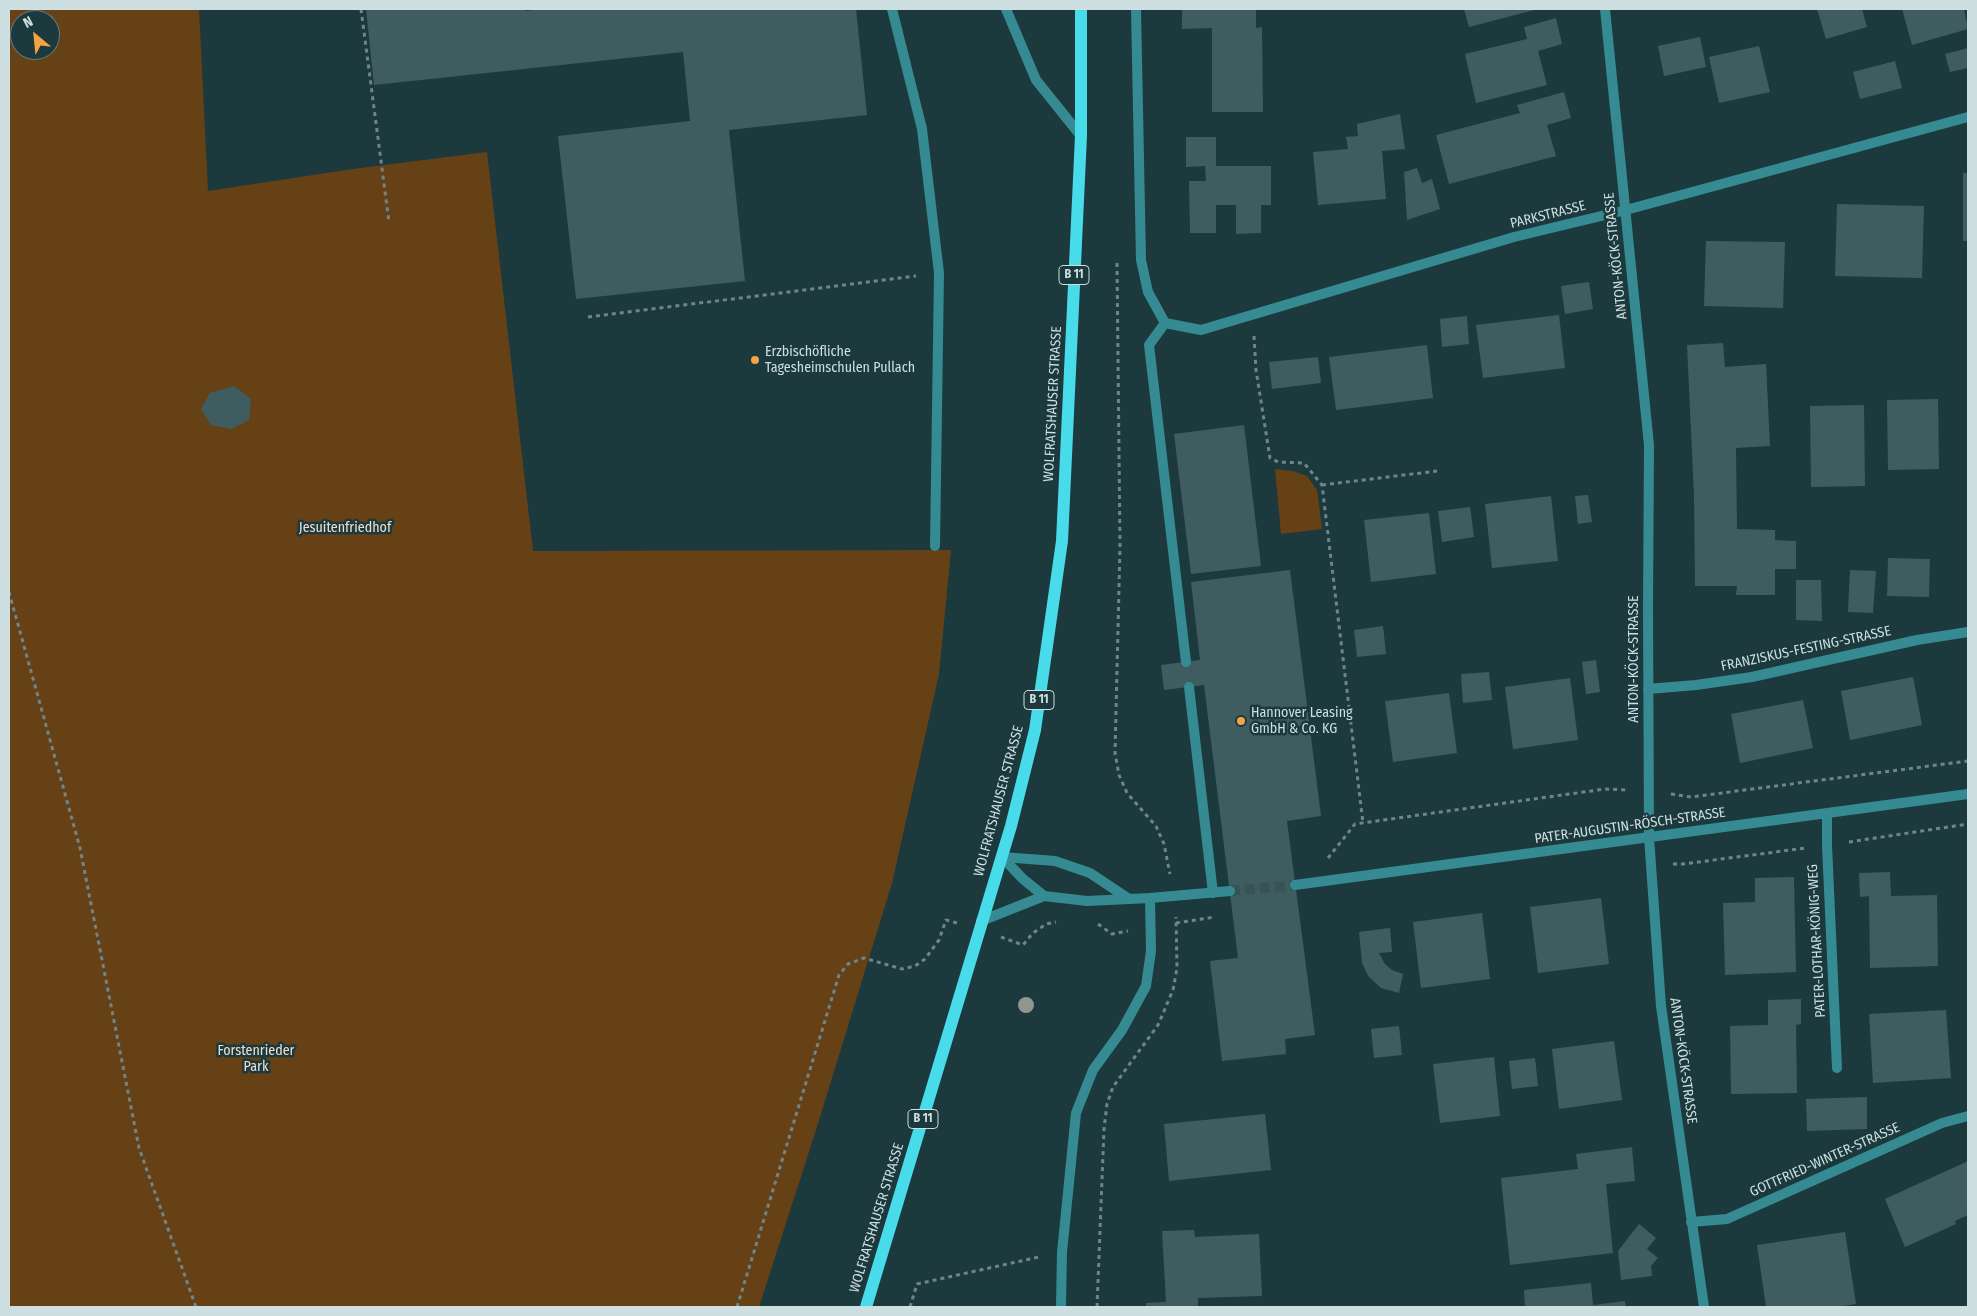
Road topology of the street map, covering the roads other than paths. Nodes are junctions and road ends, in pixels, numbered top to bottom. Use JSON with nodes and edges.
{"nodes":[{"id":1,"x":892,"y":9,"type":"edge"},
{"id":2,"x":1006,"y":9,"type":"edge"},
{"id":3,"x":1081,"y":9,"type":"edge"},
{"id":4,"x":1136,"y":9,"type":"edge"},
{"id":5,"x":1605,"y":9,"type":"edge"},
{"id":6,"x":1968,"y":116,"type":"edge"},
{"id":7,"x":1081,"y":136,"type":"junction"},
{"id":8,"x":1626,"y":210,"type":"junction"},
{"id":9,"x":1165,"y":323,"type":"junction"},
{"id":10,"x":935,"y":546,"type":"dead end"},
{"id":11,"x":1968,"y":632,"type":"edge"},
{"id":12,"x":1186,"y":662,"type":"dead end"},
{"id":13,"x":1189,"y":686,"type":"dead end"},
{"id":14,"x":1648,"y":689,"type":"junction"},
{"id":15,"x":1968,"y":794,"type":"edge"},
{"id":16,"x":1827,"y":813,"type":"junction"},
{"id":17,"x":1649,"y":837,"type":"junction"},
{"id":18,"x":1002,"y":857,"type":"junction"},
{"id":19,"x":1295,"y":885,"type":"tunnel mouth"},
{"id":20,"x":1230,"y":891,"type":"tunnel mouth"},
{"id":21,"x":1213,"y":893,"type":"junction"},
{"id":22,"x":1044,"y":896,"type":"junction"},
{"id":23,"x":1150,"y":898,"type":"junction"},
{"id":24,"x":1129,"y":899,"type":"junction"},
{"id":25,"x":980,"y":926,"type":"junction"},
{"id":26,"x":1837,"y":1068,"type":"dead end"},
{"id":27,"x":1968,"y":1116,"type":"edge"},
{"id":28,"x":1691,"y":1222,"type":"junction"},
{"id":29,"x":866,"y":1307,"type":"edge"},
{"id":30,"x":1062,"y":1307,"type":"edge"},
{"id":31,"x":1704,"y":1307,"type":"edge"}],
"edges":[{"from":1,"to":10,"type":"street"},
{"from":2,"to":7,"type":"street"},
{"from":3,"to":7,"type":"main road","name":"WOLFRATSHAUSER STRASSE","number":"B 11"},
{"from":4,"to":9,"type":"street"},
{"from":5,"to":8,"type":"street","name":"ANTON-KÖCK-STRASSE"},
{"from":6,"to":8,"type":"street","name":"PARKSTRASSE"},
{"from":7,"to":18,"type":"main road","name":"WOLFRATSHAUSER STRASSE","number":"B 11"},
{"from":8,"to":9,"type":"street","name":"PARKSTRASSE"},
{"from":8,"to":14,"type":"street","name":"ANTON-KÖCK-STRASSE"},
{"from":9,"to":12,"type":"street"},
{"from":11,"to":14,"type":"street","name":"FRANZISKUS-FESTING-STRASSE"},
{"from":13,"to":21,"type":"street"},
{"from":14,"to":17,"type":"street","name":"ANTON-KÖCK-STRASSE"},
{"from":15,"to":16,"type":"street","name":"PATER-AUGUSTIN-RÖSCH-STRASSE"},
{"from":16,"to":17,"type":"street","name":"PATER-AUGUSTIN-RÖSCH-STRASSE"},
{"from":16,"to":26,"type":"street","name":"PATER-LOTHAR-KÖNIG-WEG"},
{"from":17,"to":19,"type":"street","name":"PATER-AUGUSTIN-RÖSCH-STRASSE"},
{"from":17,"to":28,"type":"street","name":"ANTON-KÖCK-STRASSE"},
{"from":18,"to":22,"type":"street"},
{"from":18,"to":24,"type":"street"},
{"from":18,"to":25,"type":"main road","name":"WOLFRATSHAUSER STRASSE","number":"B 11"},
{"from":20,"to":21,"type":"street"},
{"from":21,"to":23,"type":"street"},
{"from":22,"to":24,"type":"street"},
{"from":22,"to":25,"type":"street"},
{"from":23,"to":24,"type":"street"},
{"from":23,"to":30,"type":"street"},
{"from":25,"to":29,"type":"main road","name":"WOLFRATSHAUSER STRASSE","number":"B 11"},
{"from":27,"to":28,"type":"street","name":"GOTTFRIED-WINTER-STRASSE"},
{"from":28,"to":31,"type":"street","name":"ANTON-KÖCK-STRASSE"}]}
